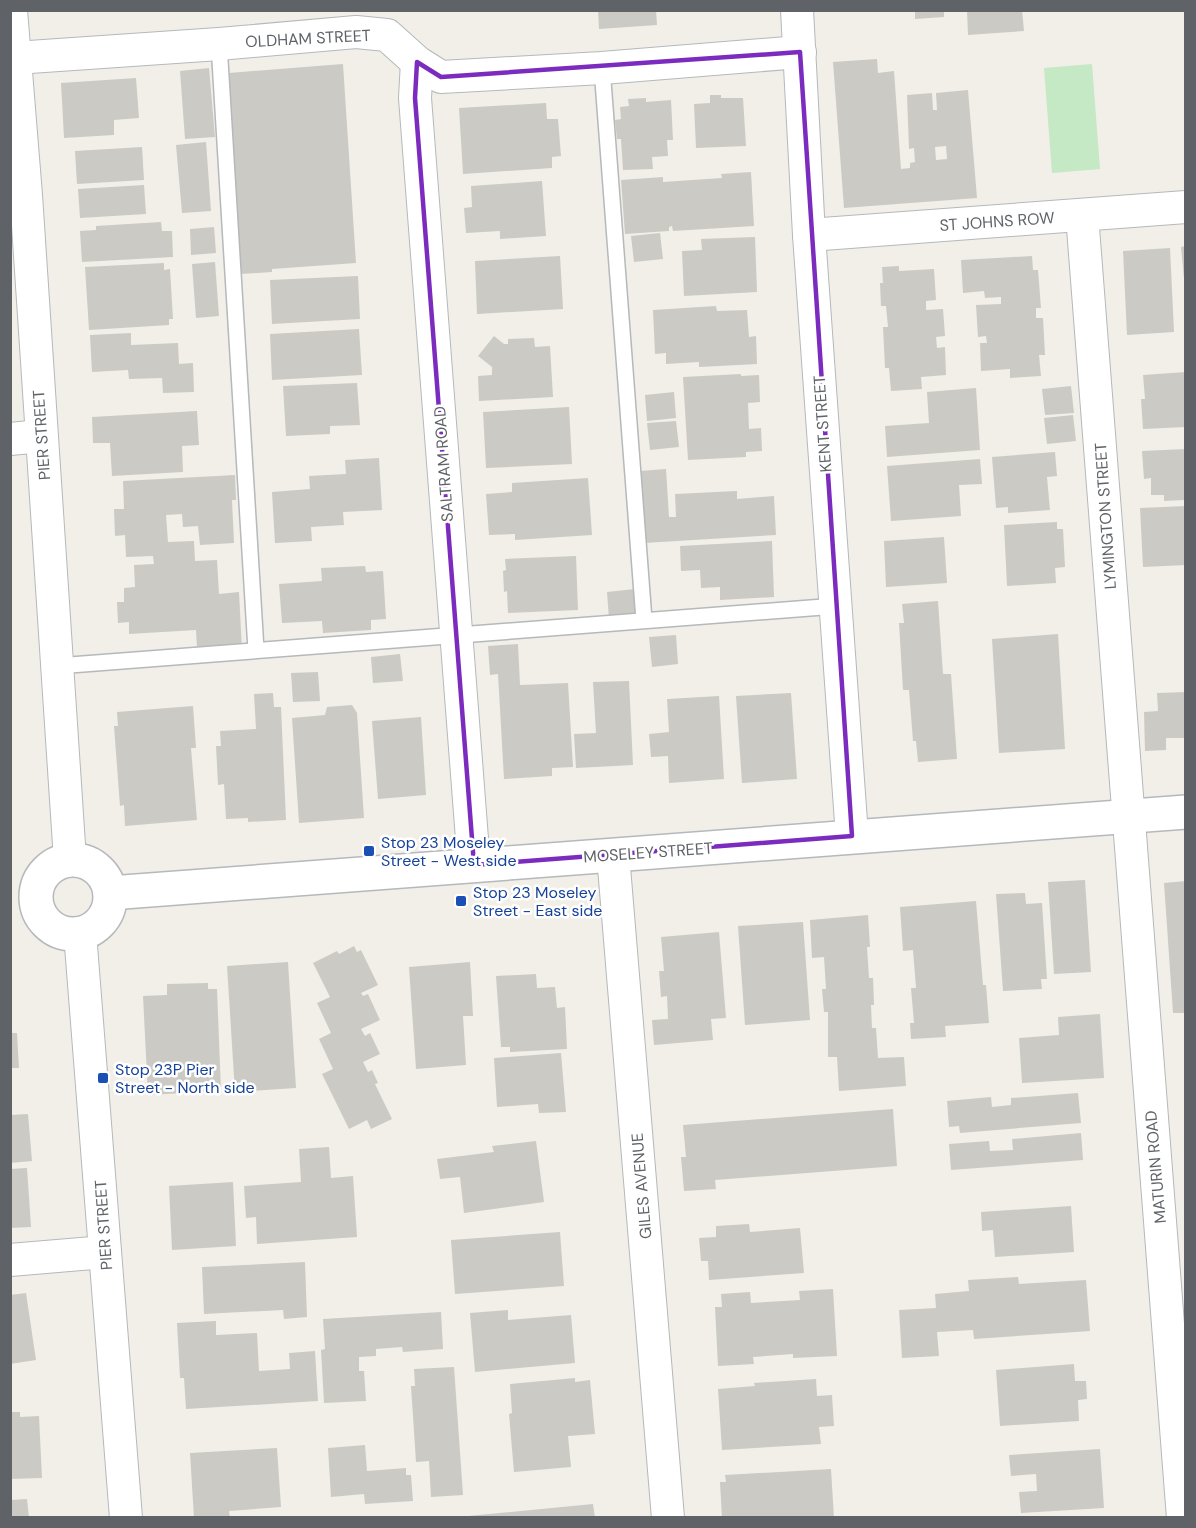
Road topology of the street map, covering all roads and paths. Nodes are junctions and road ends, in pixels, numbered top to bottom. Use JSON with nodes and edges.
{"nodes":[{"id":1,"x":11,"y":10,"type":"edge"},
{"id":2,"x":797,"y":10,"type":"edge"},
{"id":3,"x":219,"y":44,"type":"junction"},
{"id":4,"x":800,"y":52,"type":"junction"},
{"id":5,"x":15,"y":58,"type":"junction"},
{"id":6,"x":417,"y":62,"type":"junction"},
{"id":7,"x":602,"y":68,"type":"junction"},
{"id":8,"x":18,"y":195,"type":"edge"},
{"id":9,"x":1185,"y":207,"type":"edge"},
{"id":10,"x":1082,"y":215,"type":"junction"},
{"id":11,"x":809,"y":235,"type":"junction"},
{"id":12,"x":41,"y":436,"type":"junction"},
{"id":13,"x":10,"y":439,"type":"edge"},
{"id":14,"x":836,"y":606,"type":"junction"},
{"id":15,"x":644,"y":620,"type":"junction"},
{"id":16,"x":456,"y":634,"type":"junction"},
{"id":17,"x":256,"y":650,"type":"junction"},
{"id":18,"x":57,"y":666,"type":"junction"},
{"id":19,"x":1185,"y":812,"type":"edge"},
{"id":20,"x":1127,"y":816,"type":"junction"},
{"id":21,"x":852,"y":836,"type":"junction"},
{"id":22,"x":613,"y":855,"type":"junction"},
{"id":23,"x":70,"y":860,"type":"junction"},
{"id":24,"x":474,"y":865,"type":"junction"},
{"id":25,"x":110,"y":893,"type":"junction"},
{"id":26,"x":23,"y":903,"type":"edge"},
{"id":27,"x":80,"y":933,"type":"junction"},
{"id":28,"x":105,"y":1251,"type":"junction"},
{"id":29,"x":10,"y":1260,"type":"edge"},
{"id":30,"x":126,"y":1518,"type":"edge"},
{"id":31,"x":668,"y":1518,"type":"edge"},
{"id":32,"x":1183,"y":1518,"type":"edge"}],
"edges":[{"from":1,"to":5,"type":"street","name":"PIER STREET"},
{"from":2,"to":4,"type":"street","name":"KENT STREET"},
{"from":3,"to":5,"type":"street","name":"OLDHAM STREET"},
{"from":3,"to":6,"type":"street","name":"OLDHAM STREET"},
{"from":3,"to":17,"type":"lane"},
{"from":4,"to":7,"type":"street","name":"OLDHAM STREET"},
{"from":4,"to":11,"type":"street","name":"KENT STREET"},
{"from":5,"to":8,"type":"street","name":"PIER STREET"},
{"from":6,"to":7,"type":"street","name":"OLDHAM STREET"},
{"from":6,"to":16,"type":"street","name":"SALTRAM ROAD"},
{"from":7,"to":15,"type":"lane"},
{"from":8,"to":12,"type":"street","name":"PIER STREET"},
{"from":9,"to":10,"type":"street","name":"ST JOHNS ROW"},
{"from":10,"to":11,"type":"street","name":"ST JOHNS ROW"},
{"from":10,"to":20,"type":"street","name":"LYMINGTON STREET"},
{"from":11,"to":14,"type":"street","name":"KENT STREET"},
{"from":12,"to":13,"type":"street"},
{"from":12,"to":18,"type":"street","name":"PIER STREET"},
{"from":14,"to":15,"type":"lane"},
{"from":14,"to":21,"type":"street","name":"KENT STREET"},
{"from":15,"to":16,"type":"lane"},
{"from":16,"to":17,"type":"lane"},
{"from":16,"to":24,"type":"street","name":"SALTRAM ROAD"},
{"from":17,"to":18,"type":"lane"},
{"from":18,"to":23,"type":"street","name":"PIER STREET"},
{"from":19,"to":20,"type":"street","name":"MOSELEY STREET"},
{"from":20,"to":21,"type":"street","name":"MOSELEY STREET"},
{"from":20,"to":32,"type":"street","name":"MATURIN ROAD"},
{"from":21,"to":22,"type":"street","name":"MOSELEY STREET"},
{"from":22,"to":24,"type":"street","name":"MOSELEY STREET"},
{"from":22,"to":31,"type":"street","name":"GILES AVENUE"},
{"from":23,"to":25,"type":"street"},
{"from":23,"to":26,"type":"street"},
{"from":24,"to":25,"type":"street","name":"MOSELEY STREET"},
{"from":25,"to":27,"type":"street"},
{"from":26,"to":27,"type":"street"},
{"from":27,"to":28,"type":"street","name":"PIER STREET"},
{"from":28,"to":29,"type":"street"},
{"from":28,"to":30,"type":"street","name":"PIER STREET"}]}
